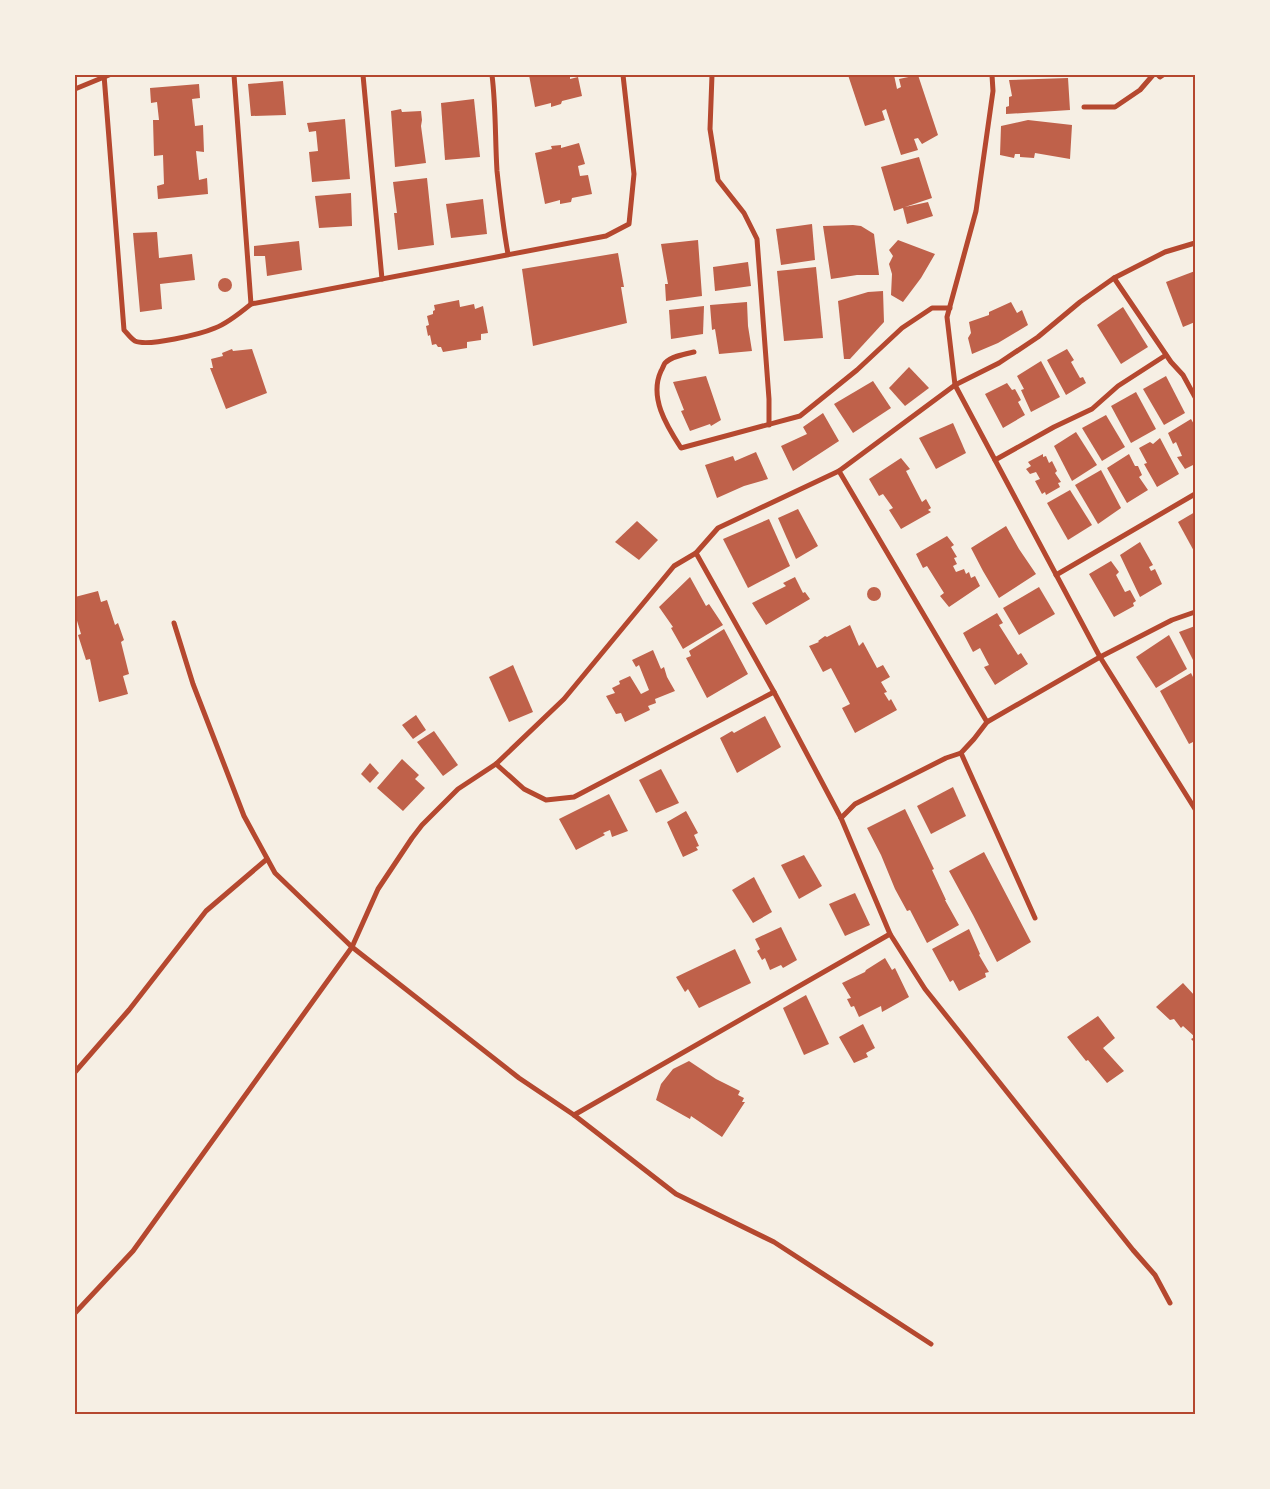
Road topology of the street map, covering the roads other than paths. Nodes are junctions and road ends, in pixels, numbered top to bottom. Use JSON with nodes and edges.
{"nodes":[{"id":1,"x":234,"y":75,"type":"edge"},
{"id":2,"x":363,"y":75,"type":"edge"},
{"id":3,"x":492,"y":75,"type":"edge"},
{"id":4,"x":623,"y":75,"type":"edge"},
{"id":5,"x":712,"y":75,"type":"edge"},
{"id":6,"x":992,"y":75,"type":"edge"},
{"id":7,"x":1153,"y":75,"type":"edge"},
{"id":8,"x":1158,"y":75,"type":"edge"},
{"id":9,"x":1163,"y":75,"type":"edge"},
{"id":10,"x":106,"y":76,"type":"edge"},
{"id":11,"x":75,"y":88,"type":"edge"},
{"id":12,"x":1084,"y":107,"type":"dead end"},
{"id":13,"x":1195,"y":243,"type":"edge"},
{"id":14,"x":508,"y":254,"type":"junction"},
{"id":15,"x":382,"y":278,"type":"junction"},
{"id":16,"x":1114,"y":278,"type":"junction"},
{"id":17,"x":251,"y":304,"type":"junction"},
{"id":18,"x":950,"y":308,"type":"junction"},
{"id":19,"x":694,"y":352,"type":"dead end"},
{"id":20,"x":1166,"y":355,"type":"junction"},
{"id":21,"x":955,"y":385,"type":"junction"},
{"id":22,"x":1195,"y":397,"type":"edge"},
{"id":23,"x":770,"y":425,"type":"junction"},
{"id":24,"x":995,"y":460,"type":"junction"},
{"id":25,"x":839,"y":470,"type":"junction"},
{"id":26,"x":1195,"y":494,"type":"edge"},
{"id":27,"x":696,"y":553,"type":"junction"},
{"id":28,"x":1056,"y":575,"type":"junction"},
{"id":29,"x":1195,"y":612,"type":"edge"},
{"id":30,"x":174,"y":623,"type":"dead end"},
{"id":31,"x":1100,"y":657,"type":"junction"},
{"id":32,"x":774,"y":692,"type":"junction"},
{"id":33,"x":987,"y":722,"type":"junction"},
{"id":34,"x":961,"y":753,"type":"junction"},
{"id":35,"x":496,"y":764,"type":"junction"},
{"id":36,"x":1195,"y":809,"type":"edge"},
{"id":37,"x":841,"y":818,"type":"junction"},
{"id":38,"x":267,"y":859,"type":"junction"},
{"id":39,"x":1035,"y":918,"type":"dead end"},
{"id":40,"x":890,"y":934,"type":"junction"},
{"id":41,"x":352,"y":947,"type":"junction"},
{"id":42,"x":75,"y":1072,"type":"edge"},
{"id":43,"x":574,"y":1115,"type":"junction"},
{"id":44,"x":1170,"y":1302,"type":"dead end"},
{"id":45,"x":75,"y":1313,"type":"edge"},
{"id":46,"x":931,"y":1344,"type":"dead end"}],
"edges":[{"from":1,"to":17,"type":"street"},
{"from":2,"to":15,"type":"street"},
{"from":3,"to":14,"type":"street"},
{"from":4,"to":14,"type":"street"},
{"from":5,"to":23,"type":"street"},
{"from":6,"to":18,"type":"street"},
{"from":7,"to":12,"type":"street"},
{"from":8,"to":9,"type":"street"},
{"from":10,"to":11,"type":"street"},
{"from":10,"to":17,"type":"street"},
{"from":13,"to":16,"type":"street"},
{"from":14,"to":15,"type":"street"},
{"from":15,"to":17,"type":"street"},
{"from":16,"to":20,"type":"street"},
{"from":16,"to":21,"type":"street"},
{"from":18,"to":21,"type":"street"},
{"from":18,"to":23,"type":"street"},
{"from":19,"to":23,"type":"street"},
{"from":20,"to":22,"type":"street"},
{"from":20,"to":24,"type":"street"},
{"from":21,"to":24,"type":"street"},
{"from":21,"to":25,"type":"street"},
{"from":24,"to":28,"type":"street"},
{"from":25,"to":27,"type":"street"},
{"from":25,"to":33,"type":"street"},
{"from":26,"to":28,"type":"street"},
{"from":27,"to":32,"type":"street"},
{"from":27,"to":35,"type":"street"},
{"from":28,"to":31,"type":"street"},
{"from":29,"to":31,"type":"street"},
{"from":30,"to":38,"type":"street"},
{"from":31,"to":33,"type":"street"},
{"from":31,"to":36,"type":"street"},
{"from":32,"to":35,"type":"street"},
{"from":32,"to":37,"type":"street"},
{"from":33,"to":34,"type":"street"},
{"from":34,"to":37,"type":"street"},
{"from":34,"to":39,"type":"street"},
{"from":35,"to":41,"type":"street"},
{"from":37,"to":40,"type":"street"},
{"from":38,"to":41,"type":"street"},
{"from":38,"to":42,"type":"street"},
{"from":40,"to":43,"type":"street"},
{"from":40,"to":44,"type":"street"},
{"from":41,"to":43,"type":"street"},
{"from":41,"to":45,"type":"street"},
{"from":43,"to":46,"type":"street"}]}
